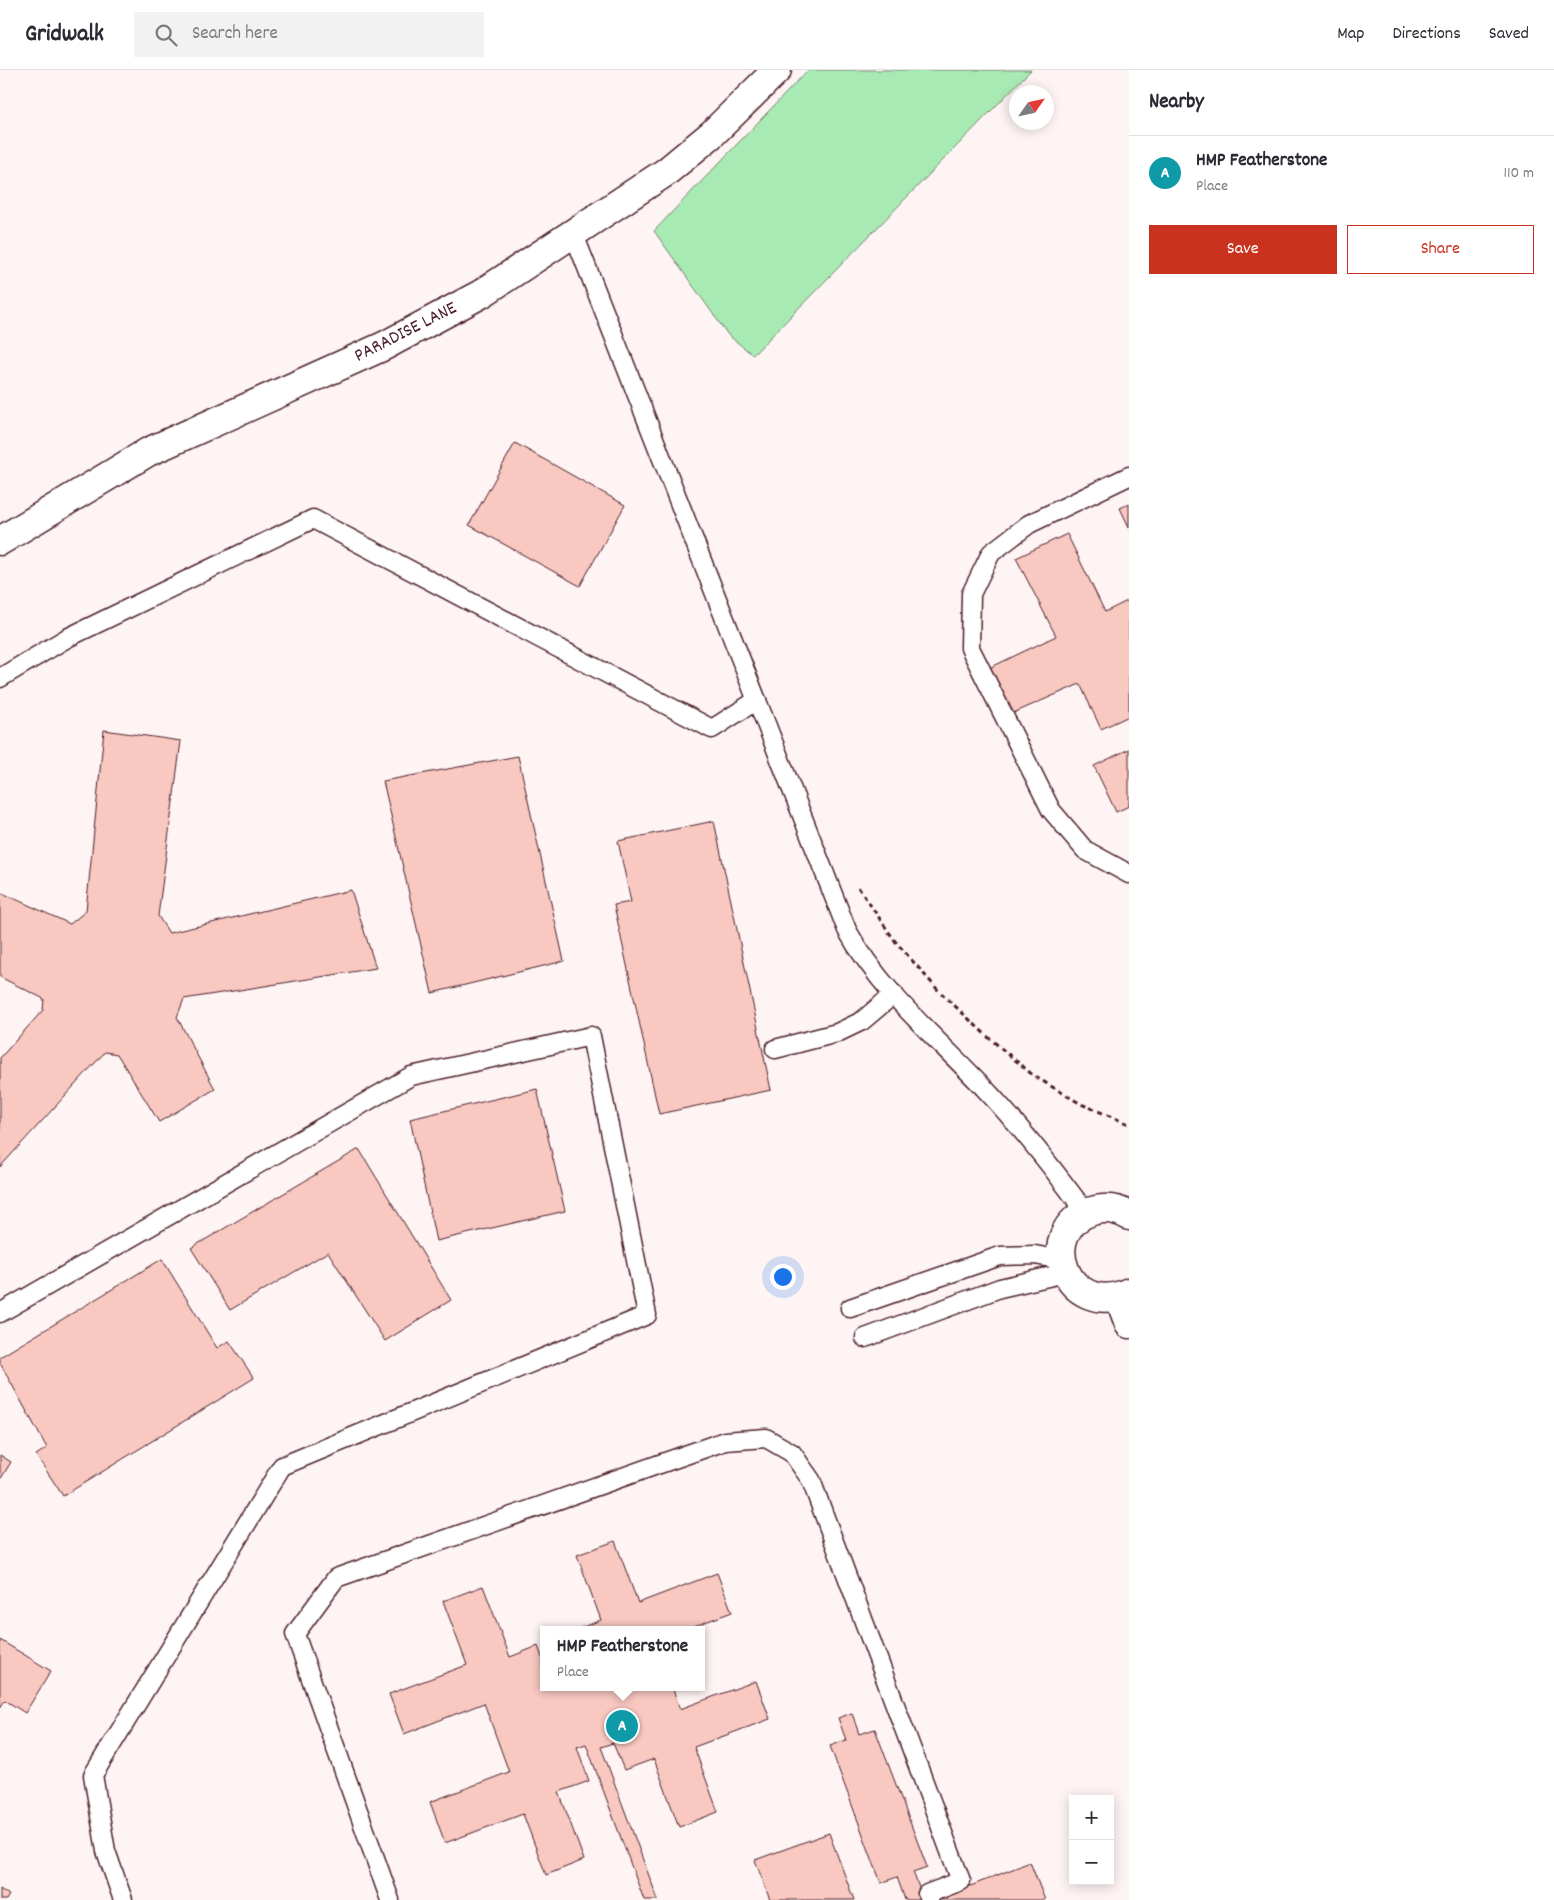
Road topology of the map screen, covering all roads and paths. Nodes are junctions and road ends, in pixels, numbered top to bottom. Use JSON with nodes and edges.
{"nodes":[{"id":1,"x":777,"y":70,"type":"edge"},
{"id":2,"x":573,"y":232,"type":"junction"},
{"id":3,"x":1129,"y":476,"type":"edge"},
{"id":4,"x":0,"y":540,"type":"edge"},
{"id":5,"x":0,"y":678,"type":"edge"},
{"id":6,"x":757,"y":700,"type":"junction"},
{"id":7,"x":1129,"y":874,"type":"edge"},
{"id":8,"x":833,"y":895,"type":"junction"},
{"id":9,"x":894,"y":994,"type":"junction"},
{"id":10,"x":775,"y":1049,"type":"dead end"},
{"id":11,"x":1129,"y":1124,"type":"edge"},
{"id":12,"x":1086,"y":1213,"type":"junction"},
{"id":13,"x":1129,"y":1216,"type":"edge"},
{"id":14,"x":1063,"y":1266,"type":"junction"},
{"id":15,"x":1124,"y":1294,"type":"edge"},
{"id":16,"x":850,"y":1308,"type":"dead end"},
{"id":17,"x":0,"y":1313,"type":"edge"},
{"id":18,"x":1129,"y":1324,"type":"edge"},
{"id":19,"x":865,"y":1338,"type":"dead end"},
{"id":20,"x":124,"y":1900,"type":"edge"},
{"id":21,"x":390,"y":1900,"type":"edge"},
{"id":22,"x":929,"y":1900,"type":"edge"}],
"edges":[{"from":1,"to":2,"type":"street","name":"PARADISE LANE"},
{"from":2,"to":4,"type":"street","name":"PARADISE LANE"},
{"from":2,"to":6,"type":"lane"},
{"from":3,"to":7,"type":"lane"},
{"from":5,"to":6,"type":"lane"},
{"from":6,"to":8,"type":"lane"},
{"from":8,"to":9,"type":"lane"},
{"from":8,"to":11,"type":"path"},
{"from":9,"to":10,"type":"lane"},
{"from":9,"to":12,"type":"lane"},
{"from":12,"to":13,"type":"street"},
{"from":12,"to":14,"type":"street"},
{"from":14,"to":15,"type":"street"},
{"from":14,"to":16,"type":"lane"},
{"from":14,"to":19,"type":"lane"},
{"from":15,"to":18,"type":"street"},
{"from":17,"to":20,"type":"lane"},
{"from":21,"to":22,"type":"lane"}]}
